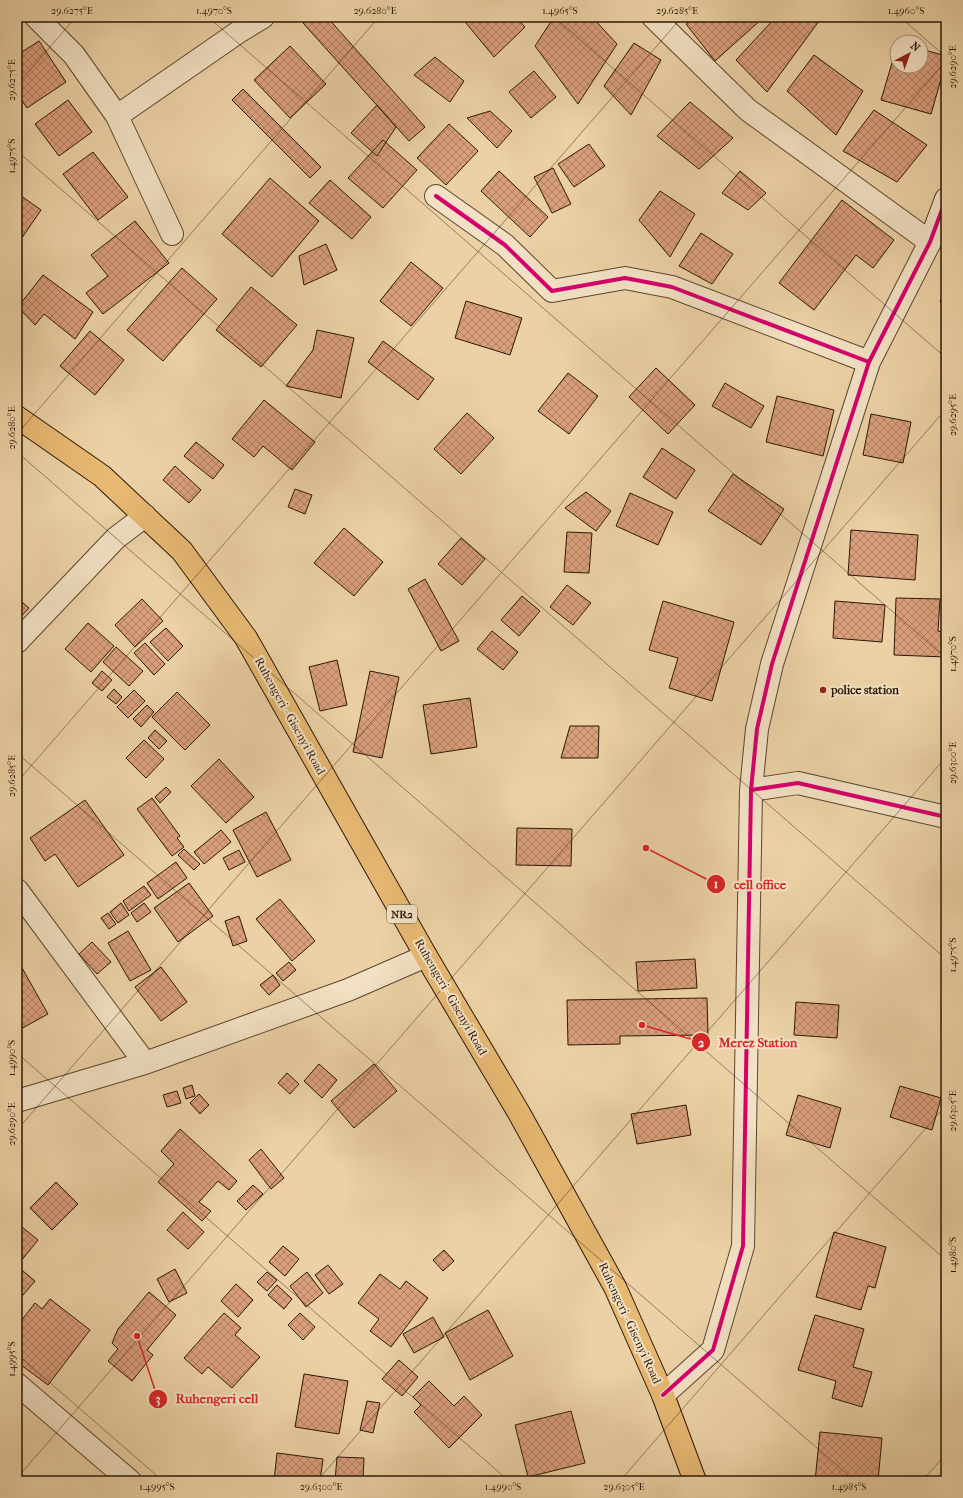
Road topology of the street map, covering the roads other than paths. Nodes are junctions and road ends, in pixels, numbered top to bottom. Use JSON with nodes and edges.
{"nodes":[{"id":1,"x":36,"y":17,"type":"edge"},
{"id":2,"x":263,"y":17,"type":"edge"},
{"id":3,"x":653,"y":17,"type":"edge"},
{"id":4,"x":118,"y":116,"type":"junction"},
{"id":5,"x":436,"y":196,"type":"dead end"},
{"id":6,"x":946,"y":199,"type":"edge"},
{"id":7,"x":172,"y":234,"type":"dead end"},
{"id":8,"x":937,"y":235,"type":"edge"},
{"id":9,"x":869,"y":362,"type":"junction"},
{"id":10,"x":17,"y":416,"type":"edge"},
{"id":11,"x":146,"y":516,"type":"junction"},
{"id":12,"x":17,"y":642,"type":"edge"},
{"id":13,"x":751,"y":790,"type":"junction"},
{"id":14,"x":946,"y":817,"type":"edge"},
{"id":15,"x":17,"y":890,"type":"edge"},
{"id":16,"x":426,"y":956,"type":"junction"},
{"id":17,"x":145,"y":1063,"type":"junction"},
{"id":18,"x":17,"y":1101,"type":"edge"},
{"id":19,"x":17,"y":1384,"type":"edge"},
{"id":20,"x":663,"y":1394,"type":"junction"},
{"id":21,"x":130,"y":1481,"type":"edge"},
{"id":22,"x":695,"y":1481,"type":"edge"}],
"edges":[{"from":1,"to":4,"type":"street"},
{"from":2,"to":4,"type":"street"},
{"from":3,"to":8,"type":"street"},
{"from":4,"to":7,"type":"street"},
{"from":5,"to":9,"type":"street"},
{"from":6,"to":8,"type":"street"},
{"from":8,"to":9,"type":"street"},
{"from":9,"to":13,"type":"street"},
{"from":10,"to":11,"type":"highway","name":"Ruhengeri - Gisenyi Road","number":"NR2"},
{"from":11,"to":12,"type":"street"},
{"from":11,"to":16,"type":"highway","name":"Ruhengeri - Gisenyi Road","number":"NR2"},
{"from":13,"to":14,"type":"street"},
{"from":13,"to":20,"type":"street"},
{"from":15,"to":17,"type":"street"},
{"from":16,"to":17,"type":"street"},
{"from":16,"to":20,"type":"highway","name":"Ruhengeri - Gisenyi Road","number":"NR2"},
{"from":17,"to":18,"type":"street"},
{"from":19,"to":21,"type":"street"},
{"from":20,"to":22,"type":"highway","name":"Ruhengeri - Gisenyi Road","number":"NR2"}]}
